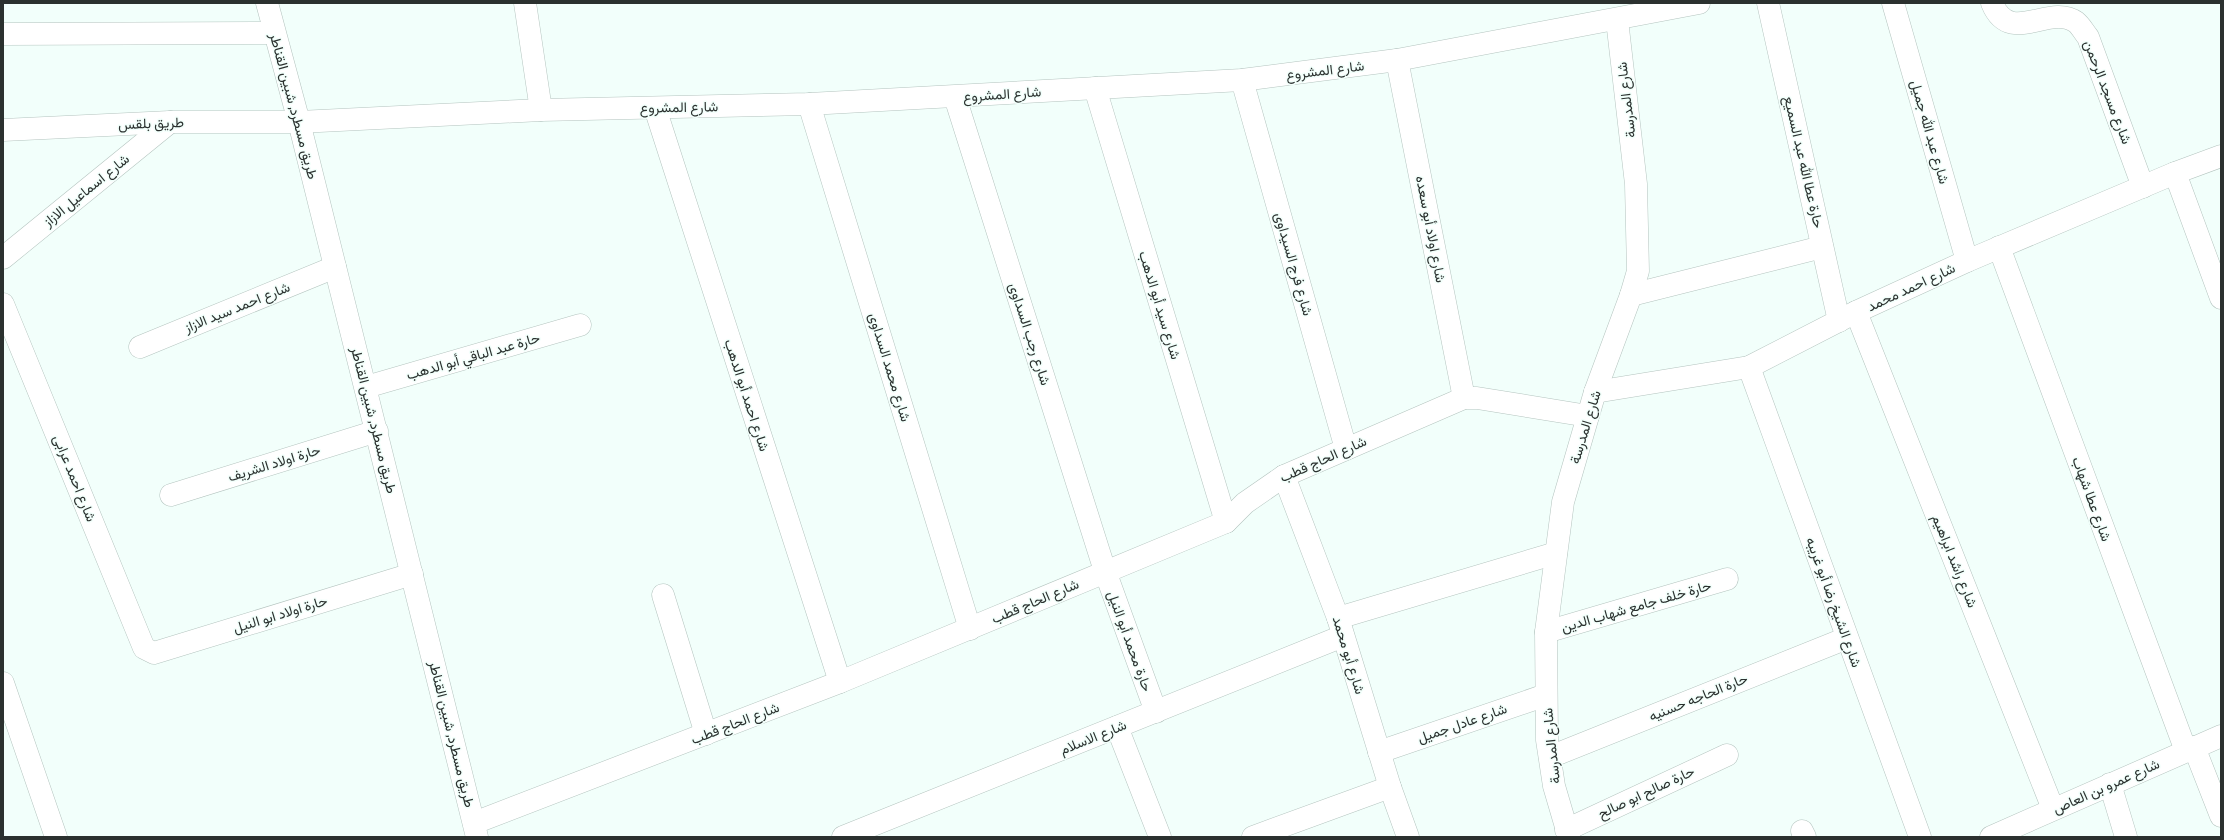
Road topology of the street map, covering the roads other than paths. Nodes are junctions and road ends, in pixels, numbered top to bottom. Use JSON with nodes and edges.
{"nodes":[{"id":1,"x":267,"y":3,"type":"edge"},
{"id":2,"x":525,"y":3,"type":"edge"},
{"id":3,"x":1699,"y":3,"type":"edge"},
{"id":4,"x":1768,"y":3,"type":"edge"},
{"id":5,"x":1893,"y":3,"type":"edge"},
{"id":6,"x":1992,"y":3,"type":"edge"},
{"id":7,"x":1617,"y":20,"type":"junction"},
{"id":8,"x":274,"y":33,"type":"junction"},
{"id":9,"x":3,"y":34,"type":"edge"},
{"id":10,"x":1397,"y":60,"type":"junction"},
{"id":11,"x":1242,"y":80,"type":"junction"},
{"id":12,"x":1095,"y":88,"type":"junction"},
{"id":13,"x":955,"y":97,"type":"junction"},
{"id":14,"x":809,"y":104,"type":"junction"},
{"id":15,"x":655,"y":108,"type":"junction"},
{"id":16,"x":541,"y":110,"type":"junction"},
{"id":17,"x":170,"y":122,"type":"junction"},
{"id":18,"x":299,"y":122,"type":"junction"},
{"id":19,"x":3,"y":130,"type":"edge"},
{"id":20,"x":2221,"y":156,"type":"edge"},
{"id":21,"x":2175,"y":173,"type":"junction"},
{"id":22,"x":2143,"y":187,"type":"junction"},
{"id":23,"x":1822,"y":247,"type":"junction"},
{"id":24,"x":1999,"y":247,"type":"junction"},
{"id":25,"x":3,"y":258,"type":"edge"},
{"id":26,"x":1967,"y":261,"type":"junction"},
{"id":27,"x":335,"y":267,"type":"junction"},
{"id":28,"x":1631,"y":295,"type":"junction"},
{"id":29,"x":2221,"y":298,"type":"edge"},
{"id":30,"x":3,"y":304,"type":"edge"},
{"id":31,"x":1848,"y":317,"type":"junction"},
{"id":32,"x":580,"y":324,"type":"dead end"},
{"id":33,"x":140,"y":347,"type":"dead end"},
{"id":34,"x":1748,"y":367,"type":"junction"},
{"id":35,"x":366,"y":387,"type":"junction"},
{"id":36,"x":1595,"y":392,"type":"junction"},
{"id":37,"x":1464,"y":398,"type":"junction"},
{"id":38,"x":1588,"y":416,"type":"junction"},
{"id":39,"x":376,"y":431,"type":"junction"},
{"id":40,"x":1346,"y":448,"type":"junction"},
{"id":41,"x":1284,"y":476,"type":"junction"},
{"id":42,"x":171,"y":495,"type":"dead end"},
{"id":43,"x":1226,"y":522,"type":"junction"},
{"id":44,"x":1556,"y":553,"type":"junction"},
{"id":45,"x":1105,"y":571,"type":"junction"},
{"id":46,"x":412,"y":574,"type":"junction"},
{"id":47,"x":1727,"y":580,"type":"dead end"},
{"id":48,"x":663,"y":595,"type":"dead end"},
{"id":49,"x":1340,"y":627,"type":"junction"},
{"id":50,"x":970,"y":629,"type":"junction"},
{"id":51,"x":1546,"y":632,"type":"junction"},
{"id":52,"x":1847,"y":638,"type":"junction"},
{"id":53,"x":148,"y":651,"type":"joint"},
{"id":54,"x":840,"y":682,"type":"junction"},
{"id":55,"x":3,"y":683,"type":"edge"},
{"id":56,"x":1546,"y":695,"type":"junction"},
{"id":57,"x":1156,"y":712,"type":"junction"},
{"id":58,"x":1116,"y":727,"type":"junction"},
{"id":59,"x":706,"y":734,"type":"junction"},
{"id":60,"x":2221,"y":736,"type":"edge"},
{"id":61,"x":2190,"y":749,"type":"junction"},
{"id":62,"x":1379,"y":752,"type":"junction"},
{"id":63,"x":1726,"y":754,"type":"dead end"},
{"id":64,"x":1550,"y":757,"type":"junction"},
{"id":65,"x":2110,"y":784,"type":"junction"},
{"id":66,"x":1390,"y":787,"type":"junction"},
{"id":67,"x":2053,"y":809,"type":"junction"},
{"id":68,"x":2221,"y":816,"type":"edge"},
{"id":69,"x":475,"y":830,"type":"edge"},
{"id":70,"x":1567,"y":834,"type":"edge"},
{"id":71,"x":56,"y":837,"type":"edge"},
{"id":72,"x":843,"y":837,"type":"edge"},
{"id":73,"x":1160,"y":837,"type":"edge"},
{"id":74,"x":1253,"y":837,"type":"edge"},
{"id":75,"x":1408,"y":837,"type":"edge"},
{"id":76,"x":1920,"y":837,"type":"edge"},
{"id":77,"x":1991,"y":837,"type":"edge"},
{"id":78,"x":2126,"y":837,"type":"edge"}],
"edges":[{"from":1,"to":8,"type":"street","name":"طريق مسطرد, شبين القناطر"},
{"from":2,"to":16,"type":"street"},
{"from":3,"to":7,"type":"street","name":"شارع المشروع"},
{"from":4,"to":23,"type":"street","name":"حارة عطا الله عبد السميع"},
{"from":5,"to":26,"type":"street","name":"شارع عبد الله جميل"},
{"from":6,"to":22,"type":"street","name":"شارع مسجد الرحمن"},
{"from":7,"to":10,"type":"street","name":"شارع المشروع"},
{"from":7,"to":28,"type":"street","name":"شارع المدرسة"},
{"from":8,"to":9,"type":"street"},
{"from":8,"to":18,"type":"street","name":"طريق مسطرد, شبين القناطر"},
{"from":10,"to":11,"type":"street","name":"شارع المشروع"},
{"from":10,"to":37,"type":"street","name":"شارع اولاد أبو سعده"},
{"from":11,"to":12,"type":"street","name":"شارع المشروع"},
{"from":11,"to":40,"type":"street","name":"شارع فرج السيداوى"},
{"from":12,"to":13,"type":"street","name":"شارع المشروع"},
{"from":12,"to":43,"type":"street","name":"شارع سيد أبو الدهب"},
{"from":13,"to":14,"type":"street","name":"شارع المشروع"},
{"from":13,"to":45,"type":"street","name":"شارع رجب السداوى"},
{"from":14,"to":15,"type":"street","name":"شارع المشروع"},
{"from":14,"to":50,"type":"street","name":"شارع محمد السداوى"},
{"from":15,"to":16,"type":"street","name":"شارع المشروع"},
{"from":15,"to":54,"type":"street","name":"شارع احمد أبو الدهب"},
{"from":16,"to":18,"type":"street","name":"شارع المشروع"},
{"from":17,"to":18,"type":"street","name":"طريق بلقس"},
{"from":17,"to":19,"type":"street","name":"طريق بلقس"},
{"from":17,"to":25,"type":"street","name":"شارع اسماعيل الازاز"},
{"from":18,"to":27,"type":"street","name":"طريق مسطرد, شبين القناطر"},
{"from":20,"to":21,"type":"street","name":"شارع احمد محمد"},
{"from":21,"to":22,"type":"street","name":"شارع احمد محمد"},
{"from":21,"to":29,"type":"street"},
{"from":22,"to":24,"type":"street","name":"شارع احمد محمد"},
{"from":23,"to":28,"type":"street"},
{"from":23,"to":31,"type":"street","name":"حارة عطا الله عبد السميع"},
{"from":24,"to":26,"type":"street","name":"شارع احمد محمد"},
{"from":24,"to":61,"type":"street","name":"شارع عطا شهاب"},
{"from":26,"to":31,"type":"street","name":"شارع احمد محمد"},
{"from":27,"to":33,"type":"street","name":"شارع احمد سيد الازاز"},
{"from":27,"to":35,"type":"street","name":"طريق مسطرد, شبين القناطر"},
{"from":28,"to":36,"type":"street","name":"شارع المدرسة"},
{"from":30,"to":53,"type":"street","name":"شارع احمد عرابى"},
{"from":31,"to":34,"type":"street","name":"شارع احمد محمد"},
{"from":31,"to":67,"type":"street","name":"شارع راشد ابراهيم"},
{"from":32,"to":35,"type":"street","name":"حارة عبد الباقي أبو الدهب"},
{"from":34,"to":36,"type":"street","name":"شارع احمد محمد"},
{"from":34,"to":52,"type":"street","name":"شارع الشيخ رضا أبو غريبه"},
{"from":35,"to":39,"type":"street","name":"طريق مسطرد, شبين القناطر"},
{"from":36,"to":38,"type":"street","name":"شارع المدرسة"},
{"from":37,"to":38,"type":"street","name":"شارع الحاج قطب"},
{"from":37,"to":40,"type":"street","name":"شارع الحاج قطب"},
{"from":38,"to":44,"type":"street","name":"شارع المدرسة"},
{"from":39,"to":42,"type":"street","name":"حارة اولاد الشريف"},
{"from":39,"to":46,"type":"street","name":"طريق مسطرد, شبين القناطر"},
{"from":40,"to":41,"type":"street","name":"شارع الحاج قطب"},
{"from":41,"to":43,"type":"street","name":"شارع الحاج قطب"},
{"from":41,"to":49,"type":"street","name":"شارع أبو محمد"},
{"from":43,"to":45,"type":"street","name":"شارع الحاج قطب"},
{"from":44,"to":49,"type":"street","name":"شارع الاسلام"},
{"from":44,"to":51,"type":"street","name":"شارع المدرسة"},
{"from":45,"to":50,"type":"street","name":"شارع الحاج قطب"},
{"from":45,"to":57,"type":"street","name":"حارة محمد أبو النيل"},
{"from":46,"to":53,"type":"street","name":"حارة اولاد ابو النيل"},
{"from":46,"to":69,"type":"street","name":"طريق مسطرد, شبين القناطر"},
{"from":47,"to":51,"type":"street","name":"حارة خلف جامع شهاب الدين"},
{"from":48,"to":59,"type":"street"},
{"from":49,"to":57,"type":"street","name":"شارع الاسلام"},
{"from":49,"to":62,"type":"street","name":"شارع أبو محمد"},
{"from":50,"to":54,"type":"street","name":"شارع الحاج قطب"},
{"from":51,"to":56,"type":"street","name":"شارع المدرسة"},
{"from":52,"to":64,"type":"street","name":"حارة الحاجه حسنيه"},
{"from":52,"to":76,"type":"street","name":"شارع الشيخ رضا أبو غريبه"},
{"from":54,"to":59,"type":"street","name":"شارع الحاج قطب"},
{"from":55,"to":71,"type":"street"},
{"from":56,"to":62,"type":"street","name":"شارع عادل جميل"},
{"from":56,"to":64,"type":"street","name":"شارع المدرسة"},
{"from":57,"to":58,"type":"street","name":"شارع الاسلام"},
{"from":58,"to":72,"type":"street","name":"شارع الاسلام"},
{"from":58,"to":73,"type":"street"},
{"from":59,"to":69,"type":"street","name":"شارع الحاج قطب"},
{"from":60,"to":61,"type":"street","name":"شارع عمرو بن العاص"},
{"from":61,"to":65,"type":"street","name":"شارع عمرو بن العاص"},
{"from":61,"to":68,"type":"street","name":"شارع عطا شهاب"},
{"from":62,"to":66,"type":"street","name":"شارع أبو محمد"},
{"from":63,"to":70,"type":"street","name":"حارة صالح ابو صالح"},
{"from":64,"to":70,"type":"street","name":"شارع المدرسة"},
{"from":65,"to":67,"type":"street","name":"شارع عمرو بن العاص"},
{"from":65,"to":78,"type":"street"},
{"from":66,"to":74,"type":"street"},
{"from":66,"to":75,"type":"street","name":"شارع أبو محمد"},
{"from":67,"to":77,"type":"street","name":"شارع عمرو بن العاص"}]}
